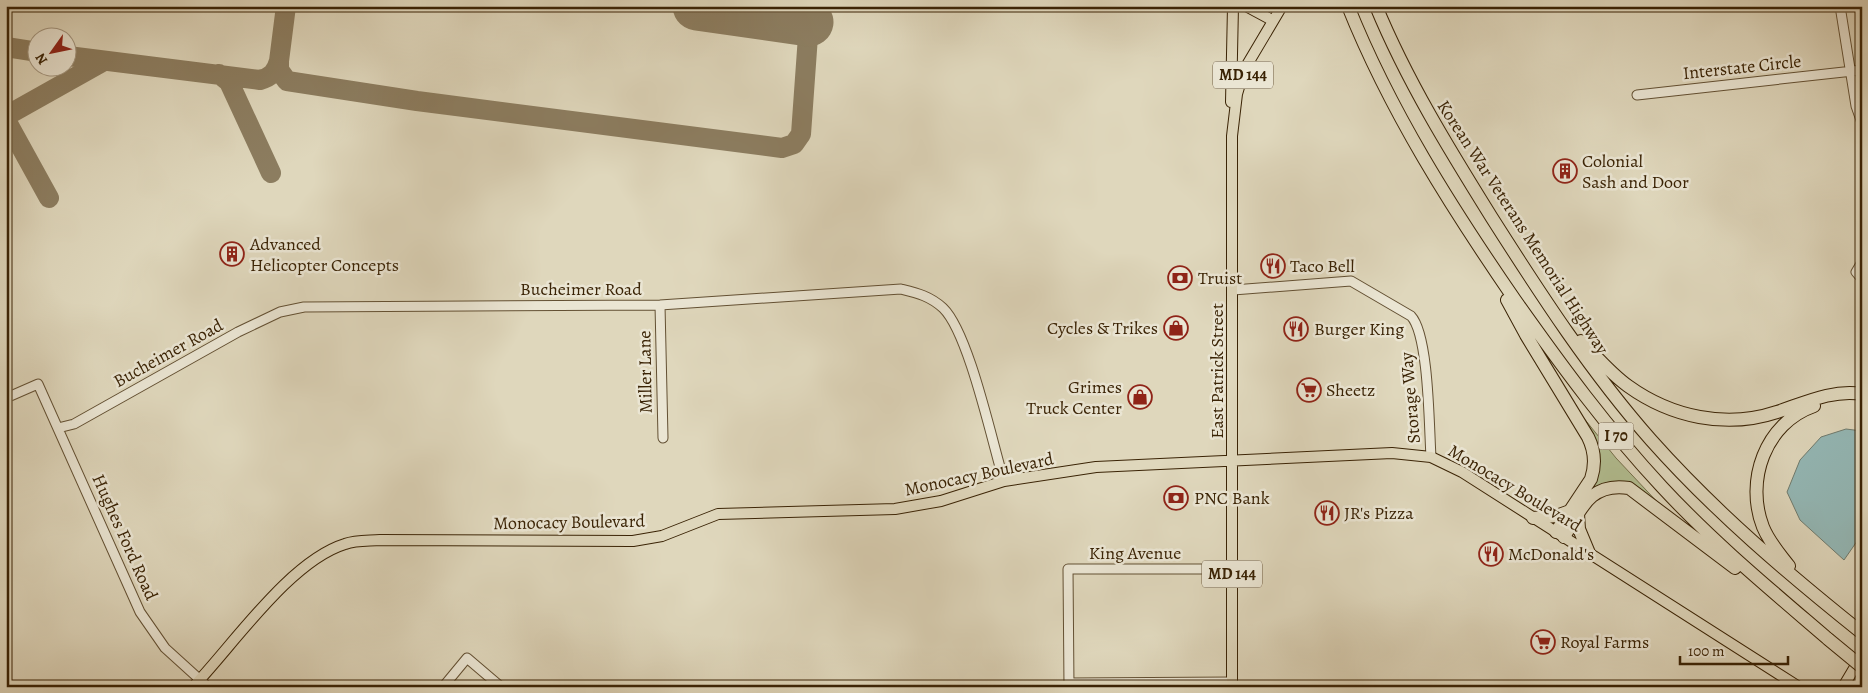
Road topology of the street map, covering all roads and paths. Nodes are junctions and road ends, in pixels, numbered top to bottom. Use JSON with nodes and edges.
{"nodes":[{"id":1,"x":1233,"y":6,"type":"edge"},
{"id":2,"x":1246,"y":6,"type":"edge"},
{"id":3,"x":1282,"y":6,"type":"edge"},
{"id":4,"x":1348,"y":6,"type":"edge"},
{"id":5,"x":1376,"y":6,"type":"edge"},
{"id":6,"x":1840,"y":6,"type":"edge"},
{"id":7,"x":1272,"y":20,"type":"junction"},
{"id":8,"x":1862,"y":70,"type":"edge"},
{"id":9,"x":1850,"y":72,"type":"junction"},
{"id":10,"x":1637,"y":95,"type":"dead end"},
{"id":11,"x":1862,"y":123,"type":"edge"},
{"id":12,"x":1232,"y":136,"type":"junction"},
{"id":13,"x":1483,"y":253,"type":"junction"},
{"id":14,"x":1862,"y":262,"type":"edge"},
{"id":15,"x":1862,"y":279,"type":"edge"},
{"id":16,"x":1233,"y":290,"type":"junction"},
{"id":17,"x":660,"y":305,"type":"junction"},
{"id":18,"x":1557,"y":317,"type":"junction"},
{"id":19,"x":1862,"y":394,"type":"edge"},
{"id":20,"x":6,"y":398,"type":"edge"},
{"id":21,"x":1862,"y":402,"type":"edge"},
{"id":22,"x":58,"y":428,"type":"junction"},
{"id":23,"x":663,"y":438,"type":"dead end"},
{"id":24,"x":1431,"y":457,"type":"junction"},
{"id":25,"x":1234,"y":461,"type":"junction"},
{"id":26,"x":1004,"y":481,"type":"junction"},
{"id":27,"x":1574,"y":513,"type":"junction"},
{"id":28,"x":1533,"y":518,"type":"junction"},
{"id":29,"x":1560,"y":534,"type":"junction"},
{"id":30,"x":1589,"y":553,"type":"junction"},
{"id":31,"x":1232,"y":569,"type":"junction"},
{"id":32,"x":1805,"y":587,"type":"junction"},
{"id":33,"x":1776,"y":595,"type":"junction"},
{"id":34,"x":1862,"y":633,"type":"edge"},
{"id":35,"x":1862,"y":655,"type":"edge"},
{"id":36,"x":1862,"y":667,"type":"edge"},
{"id":37,"x":200,"y":684,"type":"edge"},
{"id":38,"x":1232,"y":684,"type":"edge"},
{"id":39,"x":1069,"y":685,"type":"edge"},
{"id":40,"x":443,"y":687,"type":"edge"},
{"id":41,"x":501,"y":687,"type":"edge"},
{"id":42,"x":1799,"y":687,"type":"edge"},
{"id":43,"x":1843,"y":687,"type":"edge"}],
"edges":[{"from":1,"to":12,"type":"main road"},
{"from":2,"to":7,"type":"main road"},
{"from":3,"to":7,"type":"main road","name":"East Patrick Street","number":"MD 144"},
{"from":4,"to":13,"type":"highway","number":"I 70"},
{"from":5,"to":18,"type":"highway","name":"Korean War Veterans Memorial Highway","number":"I 70"},
{"from":6,"to":9,"type":"street"},
{"from":7,"to":12,"type":"main road","name":"East Patrick Street","number":"MD 144"},
{"from":8,"to":9,"type":"street","name":"Interstate Circle"},
{"from":9,"to":10,"type":"street","name":"Interstate Circle"},
{"from":9,"to":11,"type":"street"},
{"from":12,"to":16,"type":"main road","name":"East Patrick Street","number":"MD 144"},
{"from":13,"to":27,"type":"highway"},
{"from":13,"to":33,"type":"highway","number":"I 70"},
{"from":14,"to":15,"type":"street"},
{"from":16,"to":24,"type":"street","name":"Storage Way"},
{"from":16,"to":25,"type":"main road","name":"East Patrick Street","number":"MD 144"},
{"from":17,"to":22,"type":"street","name":"Bucheimer Road"},
{"from":17,"to":23,"type":"street","name":"Miller Lane"},
{"from":17,"to":26,"type":"street","name":"Bucheimer Road"},
{"from":18,"to":19,"type":"highway"},
{"from":18,"to":32,"type":"highway","name":"Korean War Veterans Memorial Highway","number":"I 70"},
{"from":20,"to":22,"type":"street","name":"Hughes Ford Road"},
{"from":21,"to":32,"type":"highway"},
{"from":22,"to":37,"type":"street","name":"Hughes Ford Road"},
{"from":24,"to":25,"type":"main road","name":"Monocacy Boulevard"},
{"from":24,"to":28,"type":"main road","name":"Monocacy Boulevard"},
{"from":25,"to":26,"type":"main road","name":"Monocacy Boulevard"},
{"from":25,"to":31,"type":"main road","name":"East Patrick Street","number":"MD 144"},
{"from":26,"to":37,"type":"main road","name":"Monocacy Boulevard"},
{"from":27,"to":28,"type":"highway"},
{"from":27,"to":29,"type":"highway"},
{"from":27,"to":30,"type":"highway"},
{"from":27,"to":33,"type":"highway"},
{"from":28,"to":29,"type":"main road","name":"Monocacy Boulevard"},
{"from":29,"to":30,"type":"main road","name":"Monocacy Boulevard"},
{"from":30,"to":42,"type":"main road","name":"Monocacy Boulevard"},
{"from":31,"to":38,"type":"main road","name":"East Patrick Street","number":"MD 144"},
{"from":31,"to":39,"type":"street","name":"King Avenue"},
{"from":32,"to":34,"type":"highway","name":"Korean War Veterans Memorial Highway","number":"I 70"},
{"from":33,"to":36,"type":"highway","number":"I 70","bridge":true},
{"from":35,"to":43,"type":"main road"},
{"from":38,"to":39,"type":"street"},
{"from":40,"to":41,"type":"street"}]}
